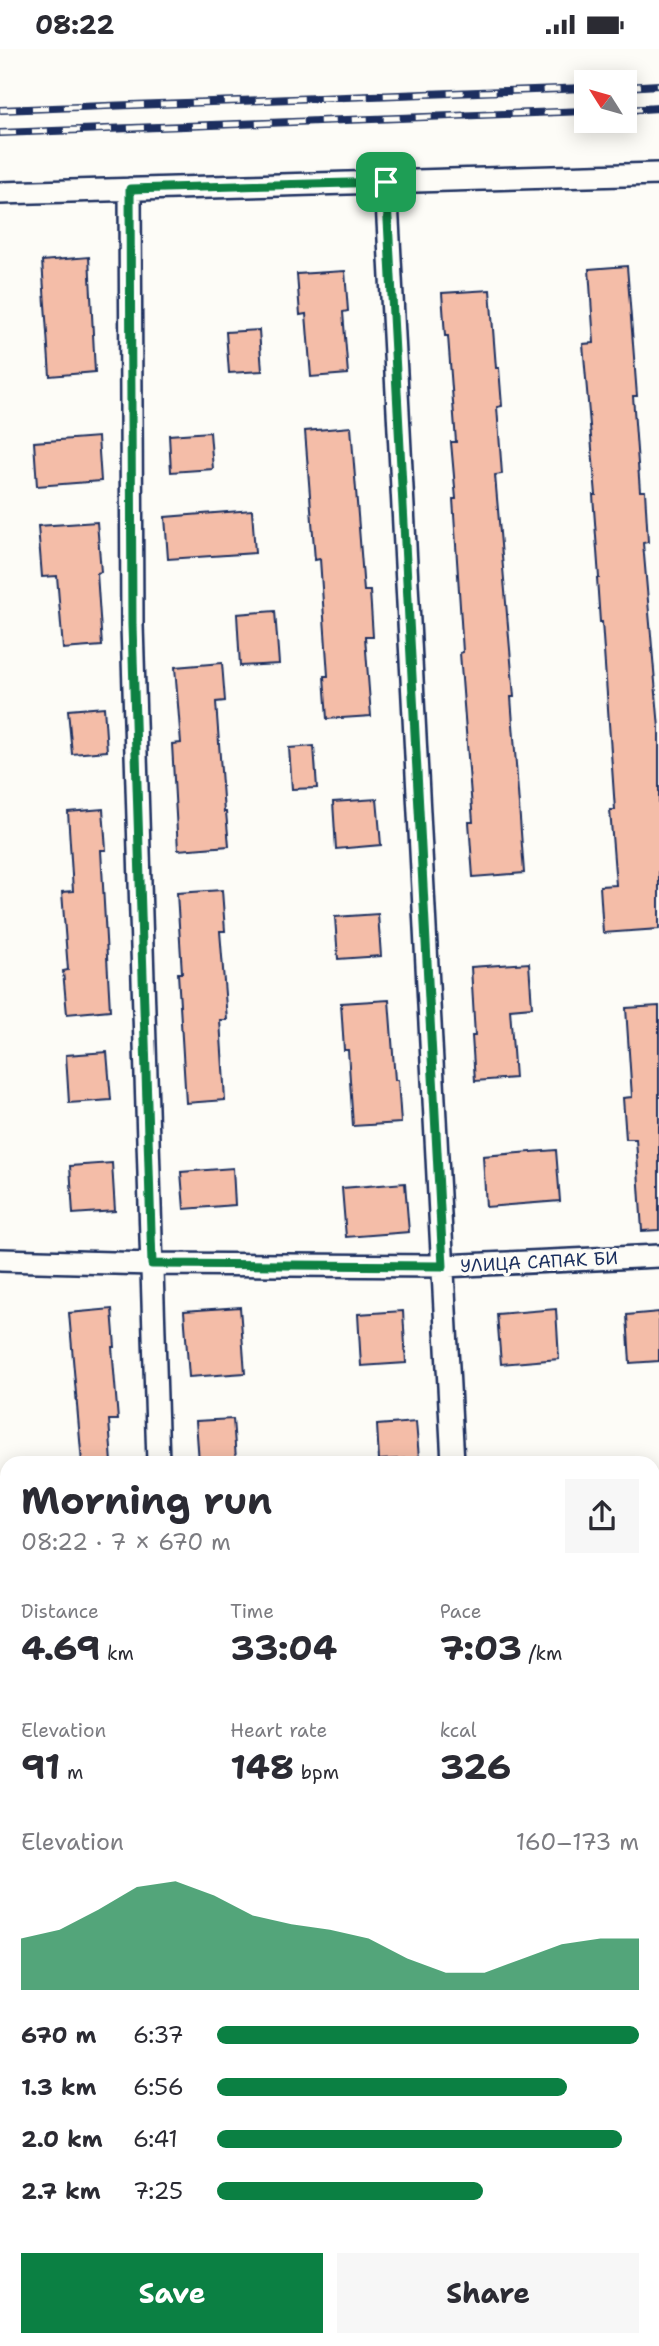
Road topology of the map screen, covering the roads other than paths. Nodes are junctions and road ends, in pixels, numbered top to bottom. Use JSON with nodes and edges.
{"nodes":[{"id":1,"x":659,"y":174,"type":"edge"},
{"id":2,"x":386,"y":182,"type":"junction"},
{"id":3,"x":130,"y":189,"type":"junction"},
{"id":4,"x":0,"y":193,"type":"edge"},
{"id":5,"x":659,"y":1257,"type":"edge"},
{"id":6,"x":0,"y":1260,"type":"edge"},
{"id":7,"x":152,"y":1264,"type":"junction"},
{"id":8,"x":443,"y":1266,"type":"junction"},
{"id":9,"x":158,"y":1456,"type":"edge"},
{"id":10,"x":453,"y":1456,"type":"edge"}],
"edges":[{"from":1,"to":2,"type":"street"},
{"from":2,"to":3,"type":"street"},
{"from":2,"to":8,"type":"street"},
{"from":3,"to":4,"type":"street"},
{"from":3,"to":7,"type":"street"},
{"from":5,"to":8,"type":"street","name":"УЛИЦА САПАК БИ"},
{"from":6,"to":7,"type":"street","name":"УЛИЦА САПАК БИ"},
{"from":7,"to":8,"type":"street","name":"УЛИЦА САПАК БИ"},
{"from":7,"to":9,"type":"street"},
{"from":8,"to":10,"type":"street"}]}
